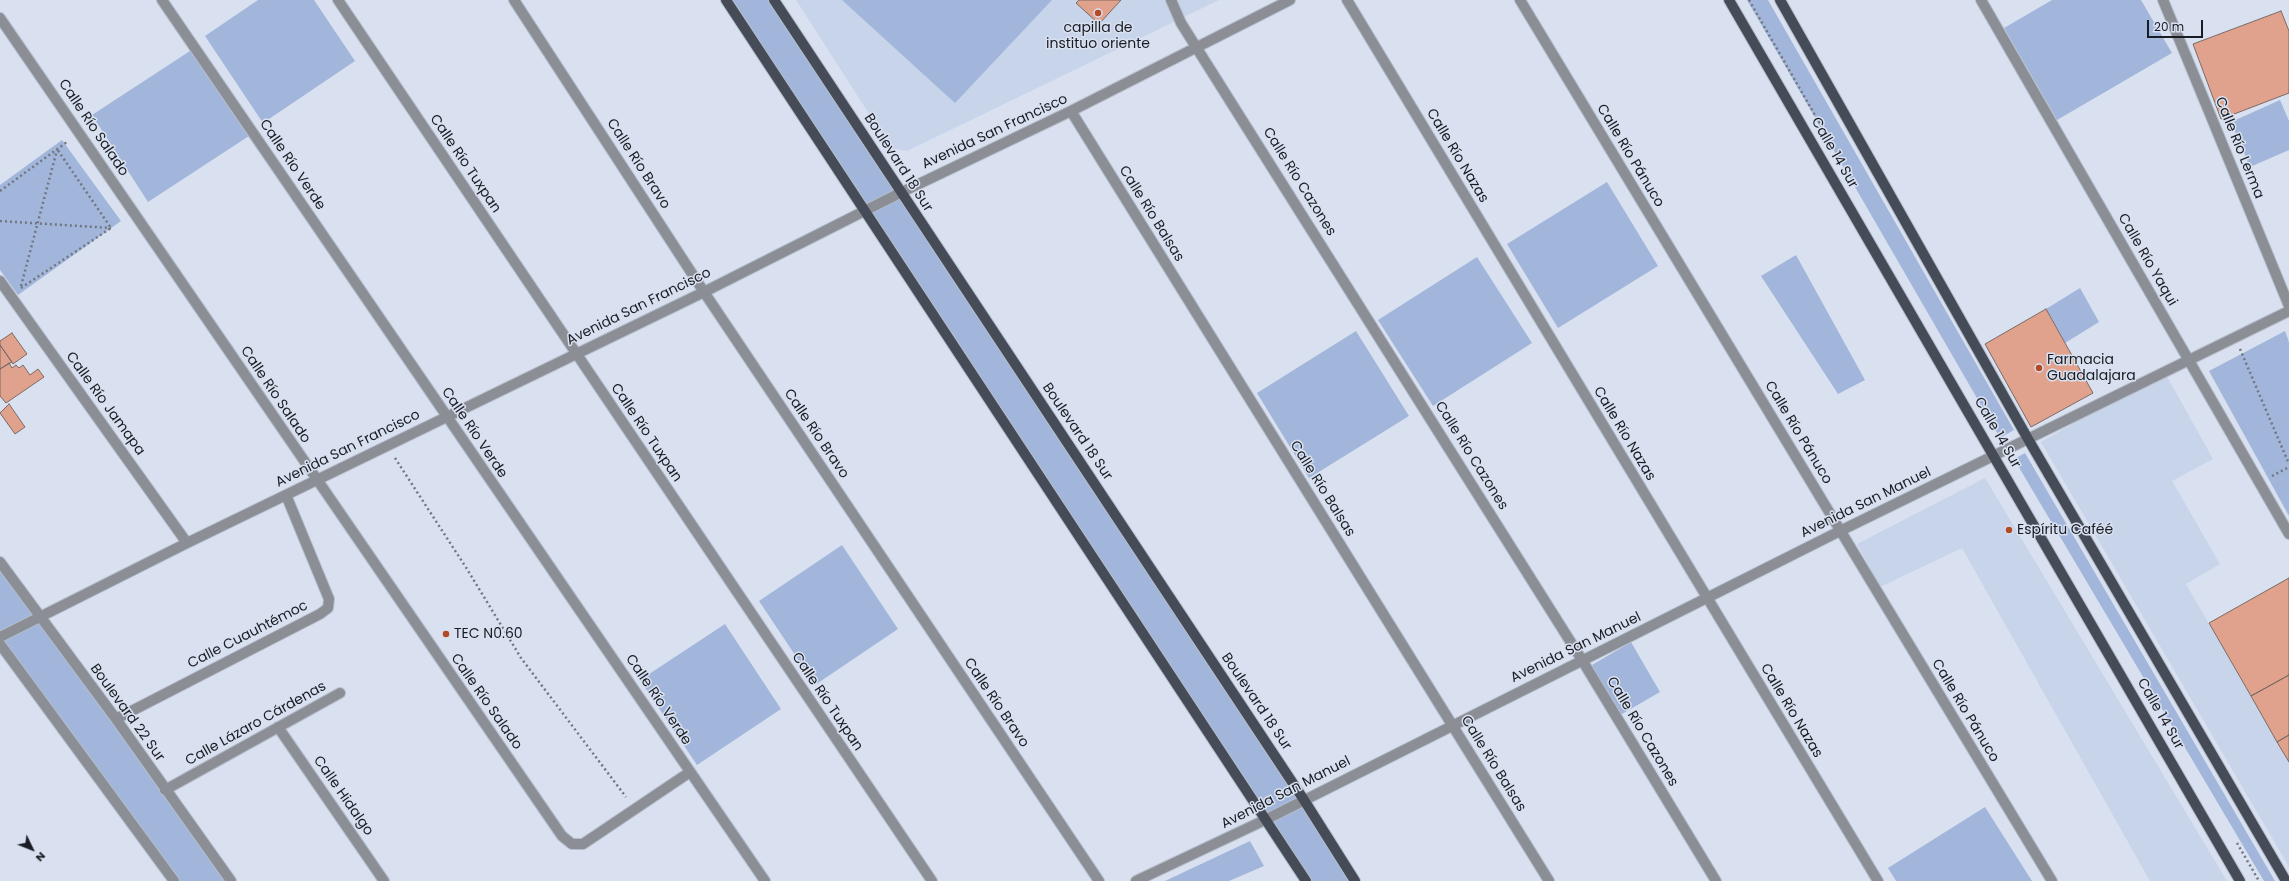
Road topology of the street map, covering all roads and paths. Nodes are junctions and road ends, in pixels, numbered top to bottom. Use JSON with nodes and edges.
{"nodes":[{"id":1,"x":162,"y":0,"type":"edge"},
{"id":2,"x":338,"y":0,"type":"edge"},
{"id":3,"x":514,"y":0,"type":"edge"},
{"id":4,"x":726,"y":0,"type":"edge"},
{"id":5,"x":774,"y":0,"type":"edge"},
{"id":6,"x":1171,"y":0,"type":"edge"},
{"id":7,"x":1290,"y":0,"type":"edge"},
{"id":8,"x":1347,"y":0,"type":"edge"},
{"id":9,"x":1520,"y":0,"type":"edge"},
{"id":10,"x":1729,"y":0,"type":"edge"},
{"id":11,"x":1780,"y":0,"type":"edge"},
{"id":12,"x":1981,"y":0,"type":"edge"},
{"id":13,"x":2163,"y":0,"type":"edge"},
{"id":14,"x":0,"y":18,"type":"edge"},
{"id":15,"x":1198,"y":48,"type":"junction"},
{"id":16,"x":1071,"y":112,"type":"junction"},
{"id":17,"x":57,"y":149,"type":"junction"},
{"id":18,"x":0,"y":191,"type":"edge"},
{"id":19,"x":900,"y":193,"type":"junction"},
{"id":20,"x":865,"y":210,"type":"junction"},
{"id":21,"x":0,"y":221,"type":"edge"},
{"id":22,"x":37,"y":223,"type":"junction"},
{"id":23,"x":111,"y":228,"type":"junction"},
{"id":24,"x":0,"y":282,"type":"edge"},
{"id":25,"x":704,"y":292,"type":"junction"},
{"id":26,"x":2289,"y":306,"type":"edge"},
{"id":27,"x":2289,"y":311,"type":"edge"},
{"id":28,"x":2235,"y":338,"type":"junction"},
{"id":29,"x":575,"y":353,"type":"junction"},
{"id":30,"x":2187,"y":359,"type":"junction"},
{"id":31,"x":446,"y":417,"type":"junction"},
{"id":32,"x":2028,"y":439,"type":"junction"},
{"id":33,"x":387,"y":446,"type":"junction"},
{"id":34,"x":1994,"y":456,"type":"junction"},
{"id":35,"x":2289,"y":466,"type":"edge"},
{"id":36,"x":316,"y":480,"type":"junction"},
{"id":37,"x":2259,"y":482,"type":"junction"},
{"id":38,"x":286,"y":496,"type":"junction"},
{"id":39,"x":1840,"y":531,"type":"junction"},
{"id":40,"x":2289,"y":534,"type":"edge"},
{"id":41,"x":187,"y":543,"type":"junction"},
{"id":42,"x":0,"y":562,"type":"edge"},
{"id":43,"x":1707,"y":599,"type":"junction"},
{"id":44,"x":40,"y":616,"type":"junction"},
{"id":45,"x":0,"y":637,"type":"edge"},
{"id":46,"x":0,"y":644,"type":"edge"},
{"id":47,"x":1582,"y":660,"type":"junction"},
{"id":48,"x":340,"y":693,"type":"dead end"},
{"id":49,"x":116,"y":719,"type":"junction"},
{"id":50,"x":1452,"y":725,"type":"junction"},
{"id":51,"x":278,"y":727,"type":"junction"},
{"id":52,"x":690,"y":772,"type":"junction"},
{"id":53,"x":165,"y":790,"type":"junction"},
{"id":54,"x":1304,"y":800,"type":"junction"},
{"id":55,"x":635,"y":809,"type":"junction"},
{"id":56,"x":1267,"y":819,"type":"junction"},
{"id":57,"x":174,"y":881,"type":"edge"},
{"id":58,"x":231,"y":881,"type":"edge"},
{"id":59,"x":384,"y":881,"type":"edge"},
{"id":60,"x":765,"y":881,"type":"edge"},
{"id":61,"x":932,"y":881,"type":"edge"},
{"id":62,"x":1099,"y":881,"type":"edge"},
{"id":63,"x":1136,"y":881,"type":"edge"},
{"id":64,"x":1306,"y":881,"type":"edge"},
{"id":65,"x":1356,"y":881,"type":"edge"},
{"id":66,"x":1549,"y":881,"type":"edge"},
{"id":67,"x":1716,"y":881,"type":"edge"},
{"id":68,"x":1878,"y":881,"type":"edge"},
{"id":69,"x":2052,"y":881,"type":"edge"},
{"id":70,"x":2240,"y":881,"type":"edge"},
{"id":71,"x":2286,"y":881,"type":"edge"}],
"edges":[{"from":1,"to":31,"type":"street","name":"Calle Río Verde"},
{"from":2,"to":29,"type":"street","name":"Calle Río Tuxpan"},
{"from":3,"to":25,"type":"street","name":"Calle Río Bravo"},
{"from":4,"to":20,"type":"main road"},
{"from":5,"to":19,"type":"main road","name":"Boulevard 18 Sur"},
{"from":6,"to":15,"type":"street","name":"Calle Río Cazones"},
{"from":7,"to":15,"type":"street","name":"Avenida San Francisco"},
{"from":8,"to":43,"type":"street","name":"Calle Río Nazas"},
{"from":9,"to":39,"type":"street","name":"Calle Río Pánuco"},
{"from":10,"to":34,"type":"main road","name":"Calle 14 Sur"},
{"from":11,"to":32,"type":"main road","name":"Calle 14 Sur"},
{"from":12,"to":30,"type":"street","name":"Calle Río Yaqui"},
{"from":13,"to":26,"type":"street","name":"Calle Río Lerma"},
{"from":14,"to":36,"type":"street","name":"Calle Río Salado"},
{"from":15,"to":16,"type":"street","name":"Avenida San Francisco"},
{"from":15,"to":47,"type":"street","name":"Calle Río Cazones"},
{"from":16,"to":19,"type":"street","name":"Avenida San Francisco"},
{"from":16,"to":50,"type":"street","name":"Calle Río Balsas"},
{"from":17,"to":18,"type":"path"},
{"from":17,"to":22,"type":"path"},
{"from":17,"to":23,"type":"path"},
{"from":19,"to":20,"type":"street","name":"Avenida San Francisco"},
{"from":19,"to":54,"type":"main road","name":"Boulevard 18 Sur"},
{"from":20,"to":25,"type":"street","name":"Avenida San Francisco"},
{"from":20,"to":56,"type":"main road"},
{"from":21,"to":22,"type":"path"},
{"from":22,"to":23,"type":"path"},
{"from":22,"to":23,"type":"path"},
{"from":24,"to":41,"type":"street","name":"Calle Río Jamapa"},
{"from":25,"to":29,"type":"street","name":"Avenida San Francisco"},
{"from":25,"to":62,"type":"street","name":"Calle Río Bravo"},
{"from":27,"to":28,"type":"street","name":"Avenida San Manuel"},
{"from":28,"to":30,"type":"street","name":"Avenida San Manuel"},
{"from":28,"to":35,"type":"path"},
{"from":29,"to":31,"type":"street","name":"Avenida San Francisco"},
{"from":29,"to":61,"type":"street","name":"Calle Río Tuxpan"},
{"from":30,"to":32,"type":"street","name":"Avenida San Manuel"},
{"from":30,"to":37,"type":"street","name":"Calle Río Yaqui"},
{"from":31,"to":33,"type":"street","name":"Avenida San Francisco"},
{"from":31,"to":52,"type":"street","name":"Calle Río Verde"},
{"from":32,"to":34,"type":"street","name":"Avenida San Manuel"},
{"from":32,"to":71,"type":"main road","name":"Calle 14 Sur"},
{"from":33,"to":36,"type":"street","name":"Avenida San Francisco"},
{"from":33,"to":55,"type":"path"},
{"from":34,"to":39,"type":"street","name":"Avenida San Manuel"},
{"from":34,"to":70,"type":"main road","name":"Calle 14 Sur"},
{"from":35,"to":37,"type":"path"},
{"from":36,"to":38,"type":"street","name":"Avenida San Francisco"},
{"from":36,"to":55,"type":"street","name":"Calle Río Salado"},
{"from":37,"to":40,"type":"street","name":"Calle Río Yaqui"},
{"from":38,"to":41,"type":"street","name":"Avenida San Francisco"},
{"from":38,"to":49,"type":"street","name":"Calle Cuauhtémoc"},
{"from":39,"to":43,"type":"street","name":"Avenida San Manuel"},
{"from":39,"to":69,"type":"street","name":"Calle Río Pánuco"},
{"from":41,"to":44,"type":"street","name":"Avenida San Francisco"},
{"from":42,"to":44,"type":"street","name":"Boulevard 22 Sur"},
{"from":43,"to":47,"type":"street","name":"Avenida San Manuel"},
{"from":43,"to":68,"type":"street","name":"Calle Río Nazas"},
{"from":44,"to":45,"type":"street","name":"Avenida San Francisco"},
{"from":44,"to":49,"type":"street","name":"Boulevard 22 Sur"},
{"from":46,"to":57,"type":"street"},
{"from":47,"to":50,"type":"street","name":"Avenida San Manuel"},
{"from":47,"to":67,"type":"street","name":"Calle Río Cazones"},
{"from":48,"to":51,"type":"street","name":"Calle Lázaro Cárdenas"},
{"from":49,"to":53,"type":"street","name":"Boulevard 22 Sur"},
{"from":50,"to":54,"type":"street","name":"Avenida San Manuel"},
{"from":50,"to":66,"type":"street","name":"Calle Río Balsas"},
{"from":51,"to":53,"type":"street","name":"Calle Lázaro Cárdenas"},
{"from":51,"to":59,"type":"street","name":"Calle Hidalgo"},
{"from":52,"to":55,"type":"street"},
{"from":52,"to":60,"type":"street","name":"Calle Río Verde"},
{"from":53,"to":58,"type":"street","name":"Boulevard 22 Sur"},
{"from":54,"to":56,"type":"street","name":"Avenida San Manuel"},
{"from":54,"to":65,"type":"main road","name":"Boulevard 18 Sur"},
{"from":56,"to":63,"type":"street","name":"Avenida San Manuel"},
{"from":56,"to":64,"type":"main road"}]}
